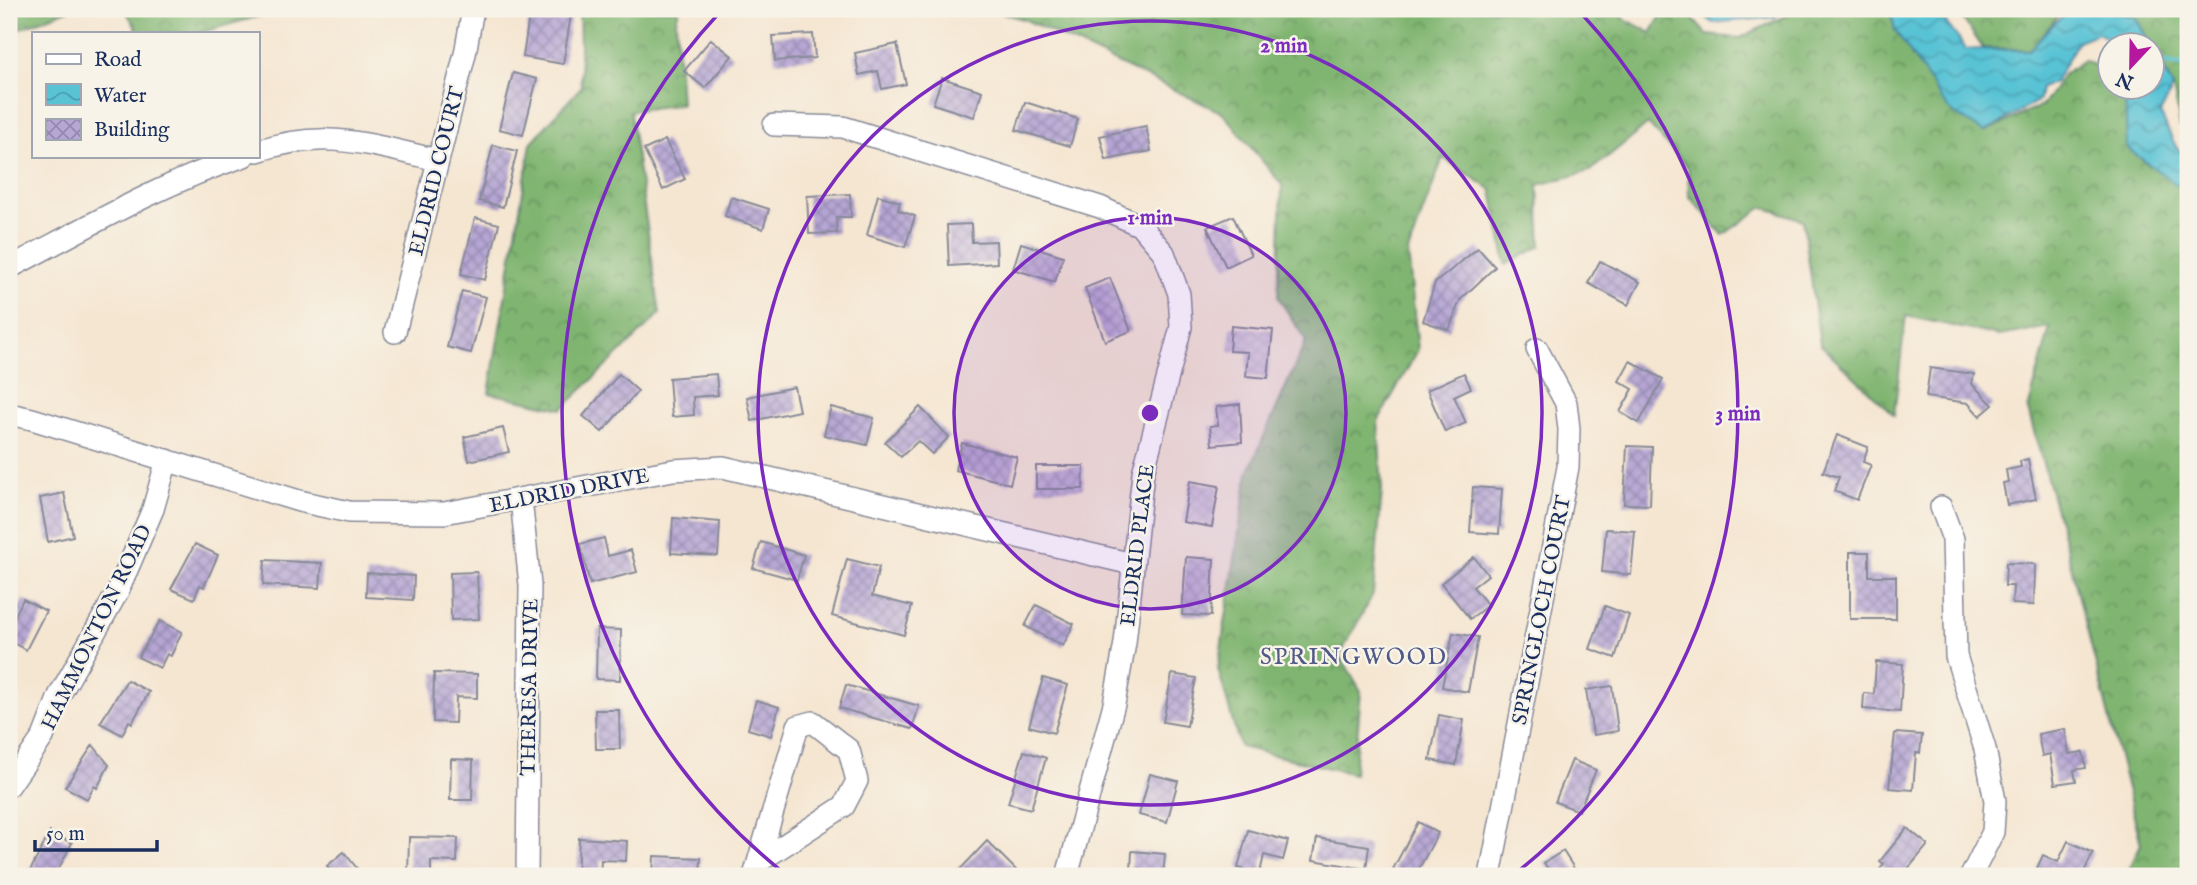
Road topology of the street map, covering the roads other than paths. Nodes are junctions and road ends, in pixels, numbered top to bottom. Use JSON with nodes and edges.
{"nodes":[{"id":1,"x":473,"y":9,"type":"edge"},
{"id":2,"x":774,"y":125,"type":"dead end"},
{"id":3,"x":259,"y":150,"type":"edge"},
{"id":4,"x":238,"y":158,"type":"edge"},
{"id":5,"x":438,"y":160,"type":"junction"},
{"id":6,"x":9,"y":268,"type":"edge"},
{"id":7,"x":395,"y":332,"type":"dead end"},
{"id":8,"x":1537,"y":349,"type":"dead end"},
{"id":9,"x":9,"y":414,"type":"edge"},
{"id":10,"x":167,"y":460,"type":"junction"},
{"id":11,"x":522,"y":499,"type":"junction"},
{"id":12,"x":1941,"y":507,"type":"dead end"},
{"id":13,"x":1132,"y":564,"type":"junction"},
{"id":14,"x":9,"y":786,"type":"edge"},
{"id":15,"x":757,"y":868,"type":"edge"},
{"id":16,"x":527,"y":876,"type":"edge"},
{"id":17,"x":1067,"y":876,"type":"edge"},
{"id":18,"x":1490,"y":876,"type":"edge"},
{"id":19,"x":1971,"y":876,"type":"edge"}],
"edges":[{"from":1,"to":5,"type":"street","name":"ELDRID COURT"},
{"from":2,"to":13,"type":"street","name":"ELDRID PLACE"},
{"from":3,"to":5,"type":"street"},
{"from":4,"to":6,"type":"street"},
{"from":5,"to":7,"type":"street","name":"ELDRID COURT"},
{"from":8,"to":18,"type":"street","name":"SPRINGLOCH COURT"},
{"from":9,"to":10,"type":"street","name":"ELDRID DRIVE"},
{"from":10,"to":11,"type":"street","name":"ELDRID DRIVE"},
{"from":10,"to":14,"type":"street","name":"HAMMONTON ROAD"},
{"from":11,"to":13,"type":"street","name":"ELDRID DRIVE"},
{"from":11,"to":16,"type":"street","name":"THERESA DRIVE"},
{"from":12,"to":19,"type":"street"},
{"from":13,"to":17,"type":"street","name":"ELDRID PLACE"},
{"from":15,"to":15,"type":"street"}]}
